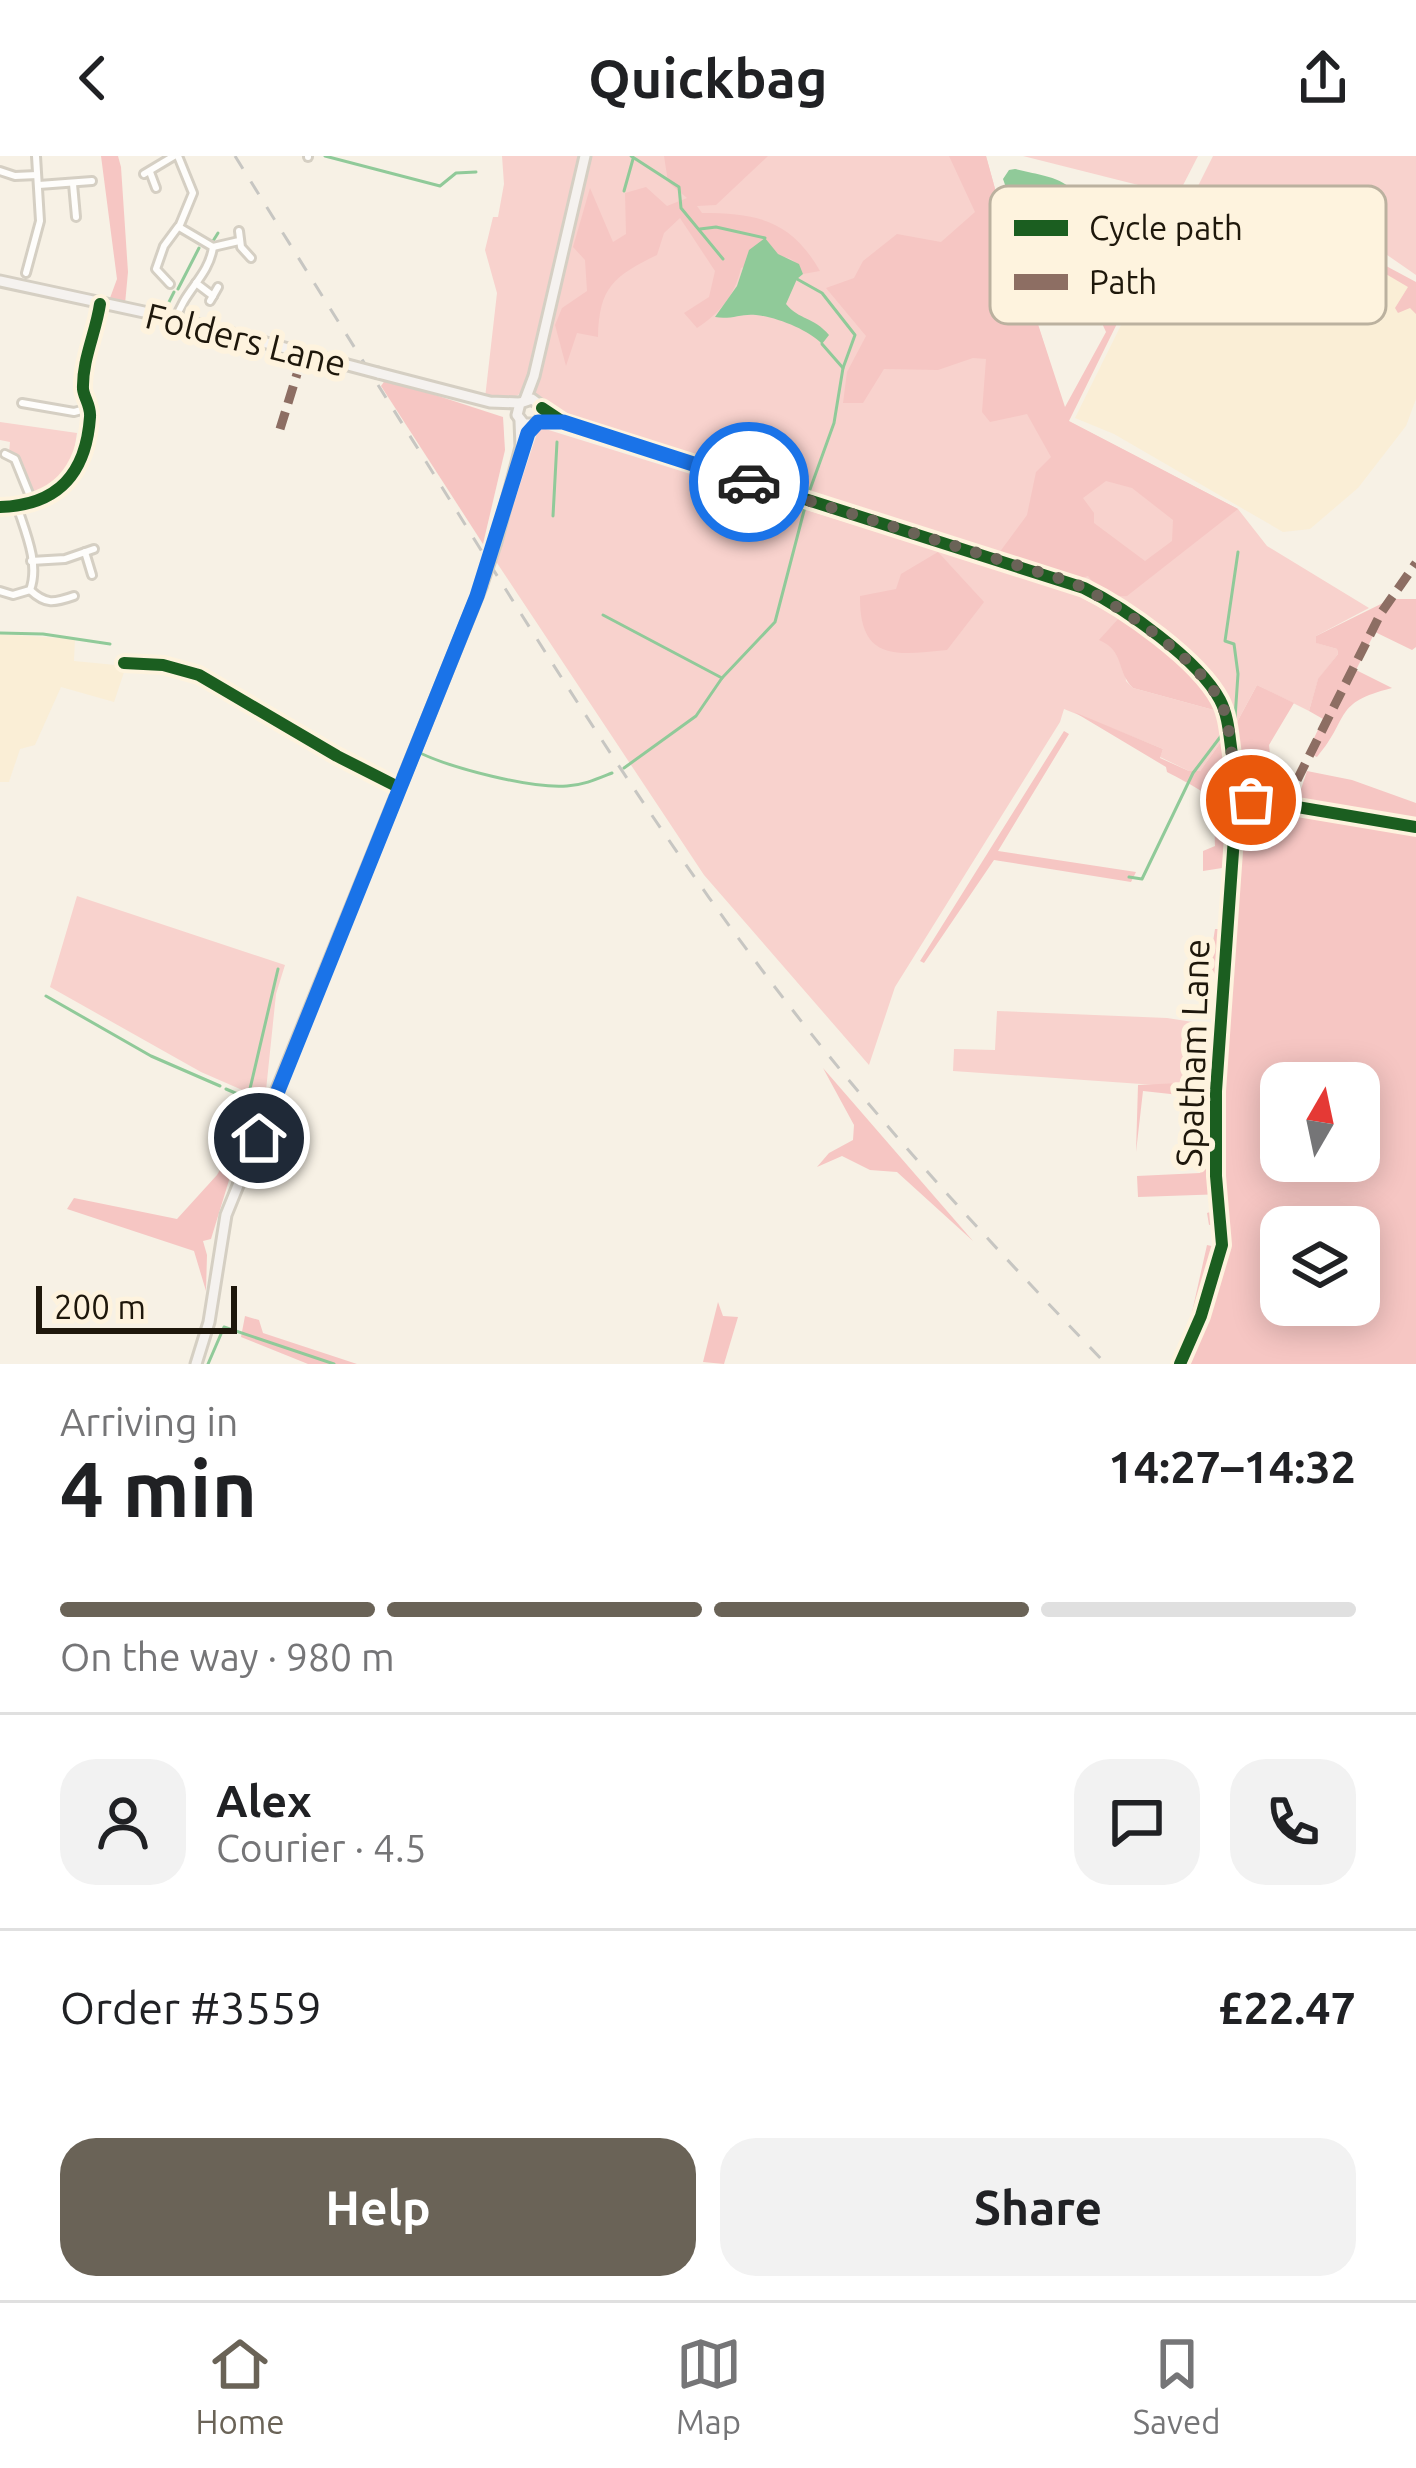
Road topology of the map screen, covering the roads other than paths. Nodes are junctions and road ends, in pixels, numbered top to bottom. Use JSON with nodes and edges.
{"nodes":[{"id":1,"x":36,"y":156,"type":"edge"},
{"id":2,"x":176,"y":156,"type":"edge"},
{"id":3,"x":585,"y":156,"type":"edge"},
{"id":4,"x":0,"y":170,"type":"edge"},
{"id":5,"x":39,"y":180,"type":"junction"},
{"id":6,"x":92,"y":181,"type":"dead end"},
{"id":7,"x":73,"y":184,"type":"junction"},
{"id":8,"x":156,"y":188,"type":"dead end"},
{"id":9,"x":76,"y":217,"type":"dead end"},
{"id":10,"x":179,"y":227,"type":"junction"},
{"id":11,"x":239,"y":231,"type":"dead end"},
{"id":12,"x":239,"y":241,"type":"junction"},
{"id":13,"x":213,"y":247,"type":"junction"},
{"id":14,"x":251,"y":258,"type":"dead end"},
{"id":15,"x":26,"y":272,"type":"dead end"},
{"id":16,"x":0,"y":281,"type":"edge"},
{"id":17,"x":196,"y":283,"type":"junction"},
{"id":18,"x":170,"y":284,"type":"dead end"},
{"id":19,"x":218,"y":287,"type":"dead end"},
{"id":20,"x":100,"y":304,"type":"junction"},
{"id":21,"x":176,"y":319,"type":"junction"},
{"id":22,"x":534,"y":376,"type":"junction"},
{"id":23,"x":490,"y":402,"type":"junction"},
{"id":24,"x":522,"y":402,"type":"junction"},
{"id":25,"x":22,"y":404,"type":"dead end"},
{"id":26,"x":541,"y":406,"type":"junction"},
{"id":27,"x":89,"y":408,"type":"junction"},
{"id":28,"x":519,"y":420,"type":"junction"},
{"id":29,"x":563,"y":422,"type":"junction"},
{"id":30,"x":537,"y":423,"type":"junction"},
{"id":31,"x":521,"y":447,"type":"junction"},
{"id":32,"x":5,"y":454,"type":"dead end"},
{"id":33,"x":32,"y":501,"type":"junction"},
{"id":34,"x":17,"y":506,"type":"junction"},
{"id":35,"x":0,"y":507,"type":"edge"},
{"id":36,"x":31,"y":561,"type":"junction"},
{"id":37,"x":92,"y":575,"type":"dead end"},
{"id":38,"x":30,"y":590,"type":"junction"},
{"id":39,"x":0,"y":591,"type":"edge"},
{"id":40,"x":74,"y":596,"type":"dead end"},
{"id":41,"x":124,"y":663,"type":"dead end"},
{"id":42,"x":1238,"y":782,"type":"junction"},
{"id":43,"x":400,"y":788,"type":"junction"},
{"id":44,"x":1256,"y":798,"type":"junction"},
{"id":45,"x":1234,"y":808,"type":"junction"},
{"id":46,"x":1416,"y":827,"type":"edge"},
{"id":47,"x":196,"y":1364,"type":"edge"},
{"id":48,"x":1180,"y":1364,"type":"edge"}],
"edges":[{"from":1,"to":5,"type":"street"},
{"from":2,"to":8,"type":"street"},
{"from":2,"to":10,"type":"street"},
{"from":3,"to":22,"type":"main road"},
{"from":4,"to":5,"type":"street"},
{"from":5,"to":7,"type":"street"},
{"from":5,"to":15,"type":"street"},
{"from":6,"to":7,"type":"street"},
{"from":7,"to":9,"type":"street"},
{"from":10,"to":13,"type":"street"},
{"from":10,"to":18,"type":"street"},
{"from":11,"to":12,"type":"street"},
{"from":12,"to":13,"type":"street"},
{"from":12,"to":14,"type":"street"},
{"from":13,"to":17,"type":"street"},
{"from":16,"to":20,"type":"main road","name":"Folders Lane"},
{"from":17,"to":19,"type":"street"},
{"from":17,"to":21,"type":"street"},
{"from":20,"to":21,"type":"main road","name":"Folders Lane"},
{"from":20,"to":27,"type":"street"},
{"from":21,"to":23,"type":"main road","name":"Folders Lane","bridge":true},
{"from":22,"to":24,"type":"main road"},
{"from":22,"to":26,"type":"main road"},
{"from":23,"to":24,"type":"main road","name":"Folders Lane"},
{"from":23,"to":28,"type":"main road","name":"Folders Lane"},
{"from":24,"to":26,"type":"main road","name":"Folders Lane"},
{"from":24,"to":28,"type":"main road"},
{"from":25,"to":27,"type":"street"},
{"from":26,"to":29,"type":"main road","name":"Folders Lane"},
{"from":26,"to":30,"type":"main road"},
{"from":27,"to":33,"type":"street"},
{"from":28,"to":30,"type":"main road"},
{"from":28,"to":31,"type":"main road"},
{"from":29,"to":30,"type":"main road"},
{"from":29,"to":42,"type":"main road","name":"Spatham Lane"},
{"from":30,"to":31,"type":"main road"},
{"from":31,"to":43,"type":"main road","bridge":true},
{"from":32,"to":33,"type":"street"},
{"from":33,"to":34,"type":"street"},
{"from":34,"to":35,"type":"street"},
{"from":34,"to":36,"type":"street"},
{"from":36,"to":37,"type":"street"},
{"from":36,"to":38,"type":"street"},
{"from":38,"to":39,"type":"street"},
{"from":38,"to":40,"type":"street"},
{"from":41,"to":43,"type":"street"},
{"from":42,"to":44,"type":"main road"},
{"from":42,"to":45,"type":"main road","name":"Spatham Lane"},
{"from":43,"to":47,"type":"main road"},
{"from":44,"to":45,"type":"main road"},
{"from":44,"to":46,"type":"main road"},
{"from":45,"to":48,"type":"main road","name":"Spatham Lane"}]}
